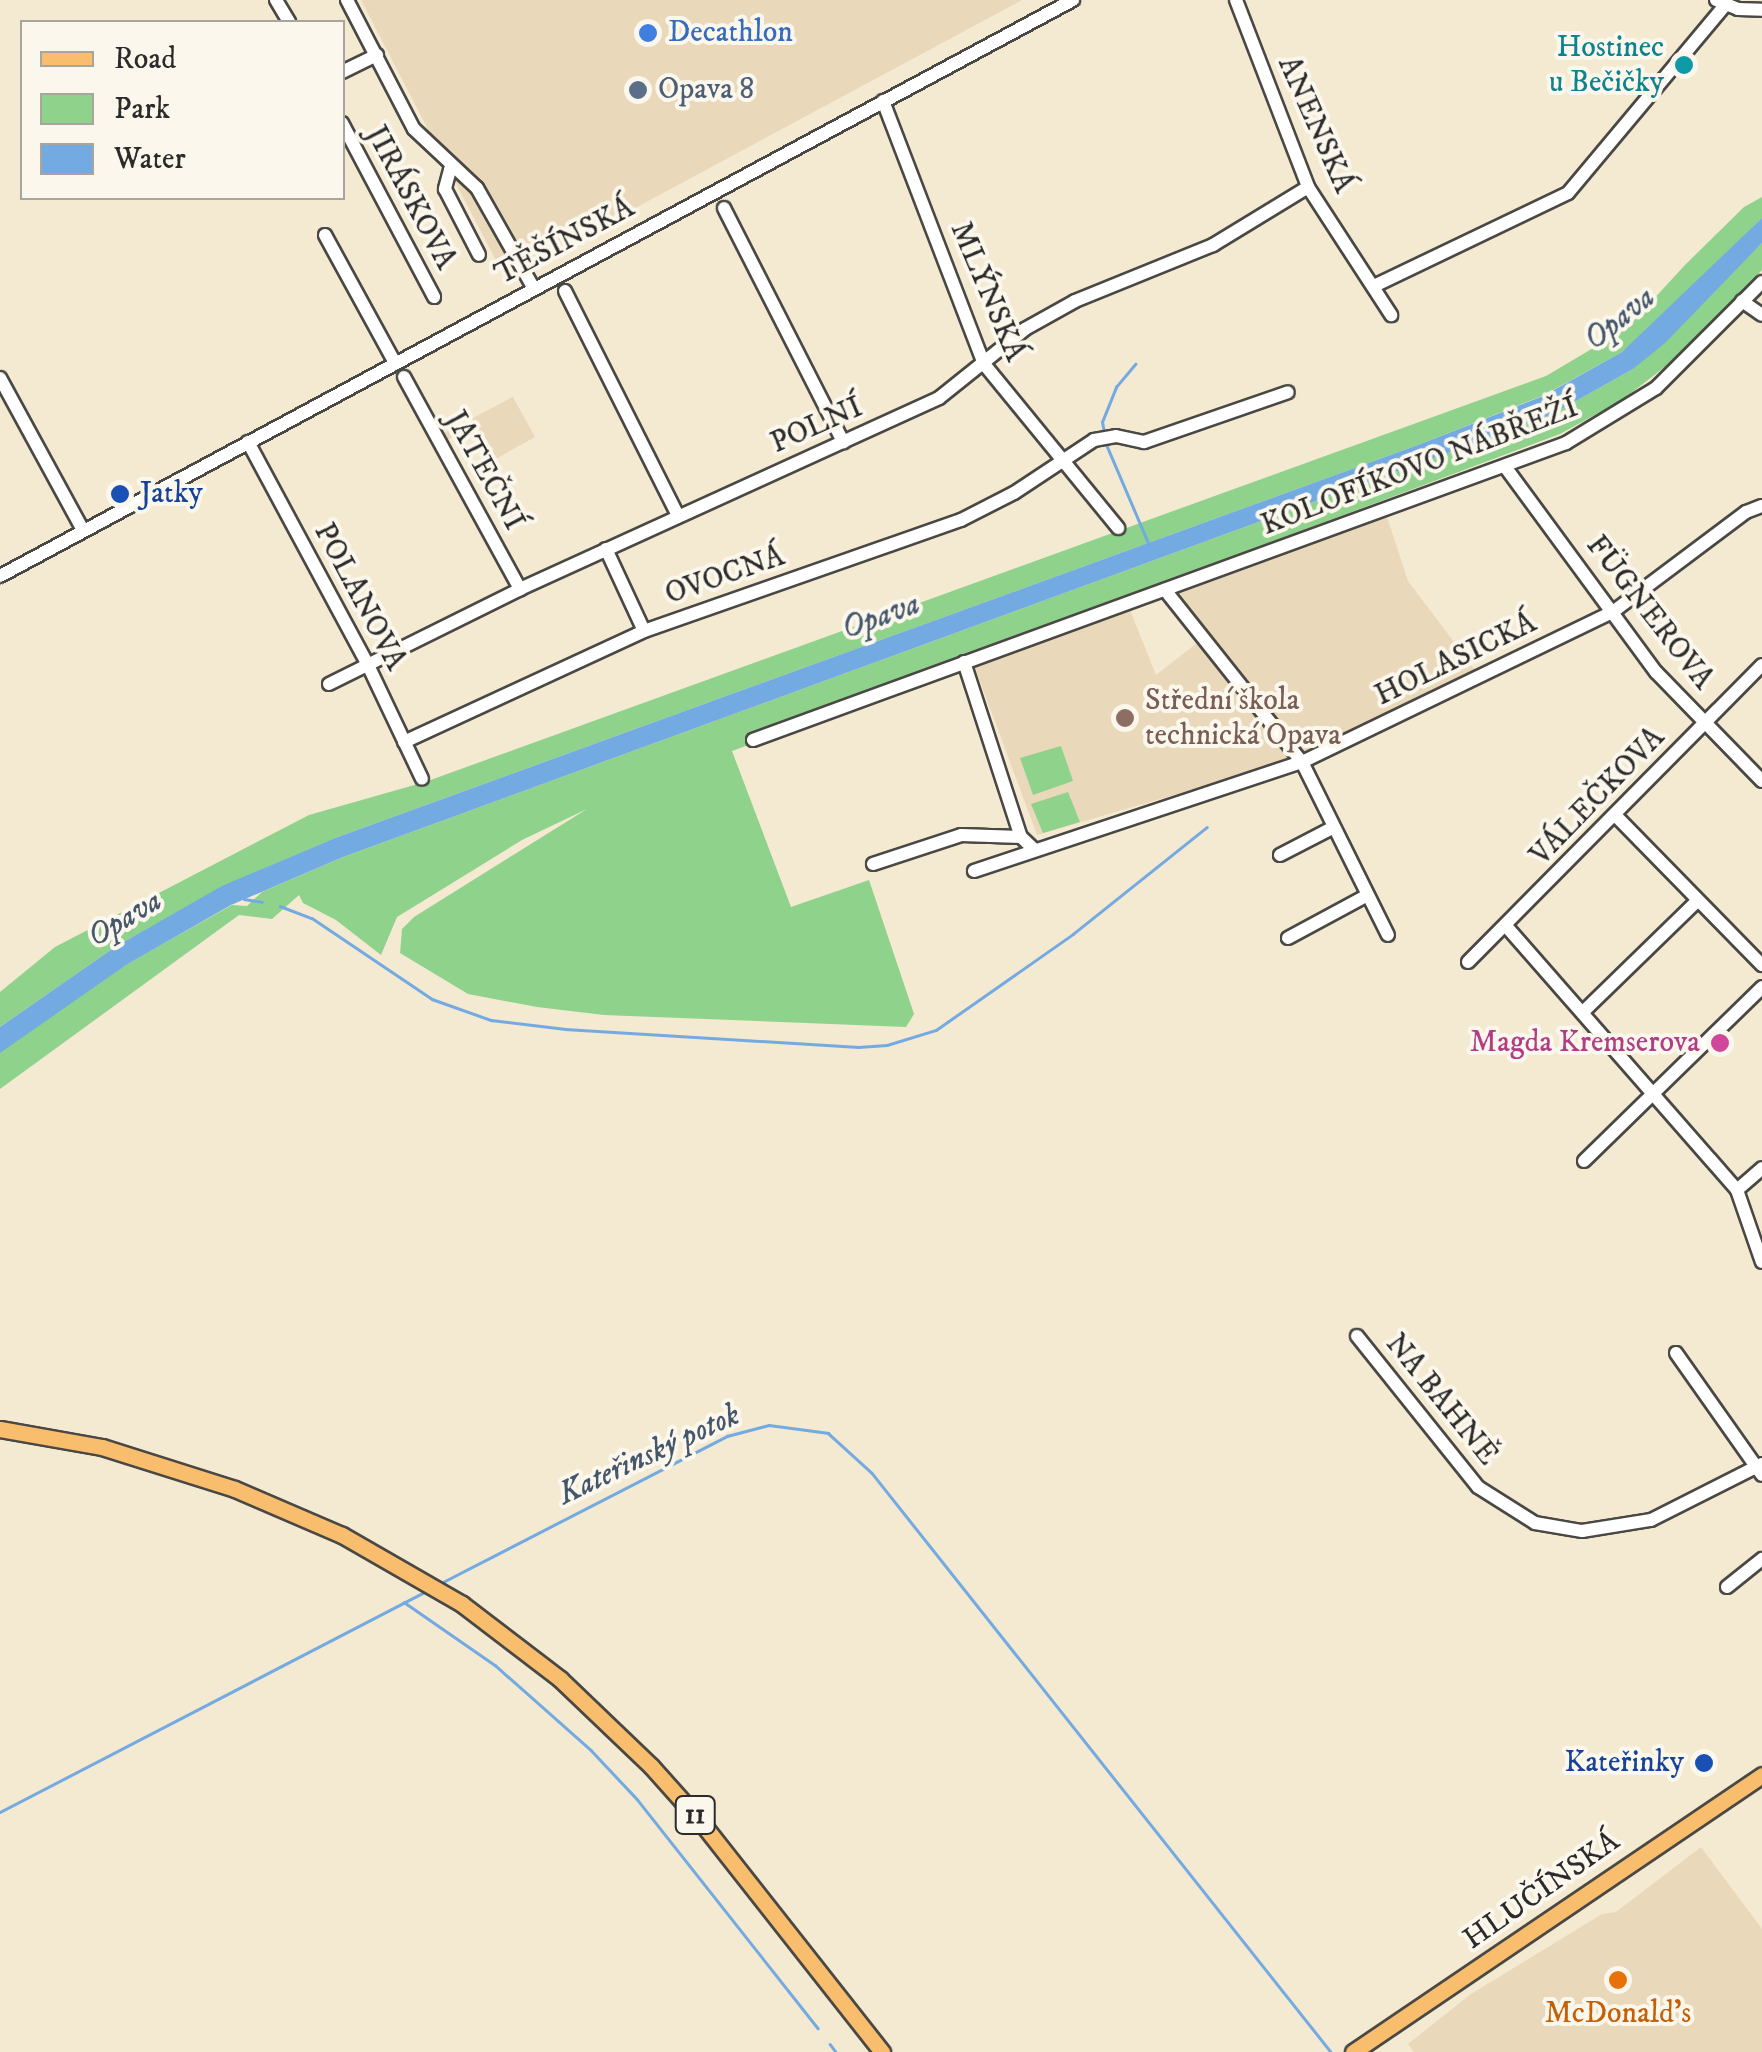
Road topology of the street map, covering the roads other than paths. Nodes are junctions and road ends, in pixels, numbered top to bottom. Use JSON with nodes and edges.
{"nodes":[{"id":1,"x":347,"y":0,"type":"edge"},
{"id":2,"x":1073,"y":0,"type":"edge"},
{"id":3,"x":1236,"y":0,"type":"edge"},
{"id":4,"x":1721,"y":2,"type":"edge"},
{"id":5,"x":1762,"y":10,"type":"edge"},
{"id":6,"x":377,"y":55,"type":"junction"},
{"id":7,"x":345,"y":71,"type":"edge"},
{"id":8,"x":883,"y":101,"type":"junction"},
{"id":9,"x":345,"y":128,"type":"edge"},
{"id":10,"x":451,"y":166,"type":"junction"},
{"id":11,"x":1308,"y":187,"type":"junction"},
{"id":12,"x":724,"y":208,"type":"dead end"},
{"id":13,"x":324,"y":235,"type":"dead end"},
{"id":14,"x":479,"y":255,"type":"dead end"},
{"id":15,"x":1762,"y":282,"type":"edge"},
{"id":16,"x":1374,"y":286,"type":"junction"},
{"id":17,"x":533,"y":287,"type":"junction"},
{"id":18,"x":565,"y":292,"type":"dead end"},
{"id":19,"x":434,"y":297,"type":"dead end"},
{"id":20,"x":1742,"y":302,"type":"junction"},
{"id":21,"x":1391,"y":316,"type":"dead end"},
{"id":22,"x":1762,"y":316,"type":"edge"},
{"id":23,"x":394,"y":363,"type":"junction"},
{"id":24,"x":984,"y":364,"type":"junction"},
{"id":25,"x":404,"y":376,"type":"dead end"},
{"id":26,"x":0,"y":378,"type":"edge"},
{"id":27,"x":1288,"y":392,"type":"dead end"},
{"id":28,"x":248,"y":442,"type":"junction"},
{"id":29,"x":843,"y":442,"type":"junction"},
{"id":30,"x":1059,"y":458,"type":"junction"},
{"id":31,"x":1506,"y":468,"type":"junction"},
{"id":32,"x":1762,"y":506,"type":"edge"},
{"id":33,"x":678,"y":516,"type":"junction"},
{"id":34,"x":1118,"y":528,"type":"dead end"},
{"id":35,"x":83,"y":530,"type":"junction"},
{"id":36,"x":606,"y":550,"type":"junction"},
{"id":37,"x":0,"y":576,"type":"edge"},
{"id":38,"x":520,"y":589,"type":"junction"},
{"id":39,"x":1165,"y":590,"type":"junction"},
{"id":40,"x":1614,"y":612,"type":"junction"},
{"id":41,"x":644,"y":632,"type":"junction"},
{"id":42,"x":964,"y":662,"type":"junction"},
{"id":43,"x":367,"y":663,"type":"junction"},
{"id":44,"x":1762,"y":665,"type":"edge"},
{"id":45,"x":329,"y":684,"type":"dead end"},
{"id":46,"x":1705,"y":722,"type":"junction"},
{"id":47,"x":753,"y":740,"type":"dead end"},
{"id":48,"x":404,"y":742,"type":"junction"},
{"id":49,"x":1302,"y":762,"type":"junction"},
{"id":50,"x":422,"y":779,"type":"dead end"},
{"id":51,"x":1762,"y":781,"type":"edge"},
{"id":52,"x":1616,"y":816,"type":"junction"},
{"id":53,"x":1332,"y":828,"type":"junction"},
{"id":54,"x":1021,"y":837,"type":"junction"},
{"id":55,"x":1034,"y":849,"type":"junction"},
{"id":56,"x":1280,"y":855,"type":"dead end"},
{"id":57,"x":872,"y":864,"type":"dead end"},
{"id":58,"x":974,"y":871,"type":"dead end"},
{"id":59,"x":1366,"y":896,"type":"junction"},
{"id":60,"x":1698,"y":900,"type":"junction"},
{"id":61,"x":1506,"y":926,"type":"junction"},
{"id":62,"x":1388,"y":936,"type":"dead end"},
{"id":63,"x":1288,"y":938,"type":"dead end"},
{"id":64,"x":1468,"y":962,"type":"dead end"},
{"id":65,"x":1762,"y":965,"type":"edge"},
{"id":66,"x":1762,"y":987,"type":"edge"},
{"id":67,"x":1584,"y":1012,"type":"junction"},
{"id":68,"x":1654,"y":1094,"type":"junction"},
{"id":69,"x":1584,"y":1161,"type":"dead end"},
{"id":70,"x":1762,"y":1168,"type":"edge"},
{"id":71,"x":1737,"y":1190,"type":"junction"},
{"id":72,"x":1762,"y":1262,"type":"edge"},
{"id":73,"x":1358,"y":1336,"type":"dead end"},
{"id":74,"x":1676,"y":1353,"type":"dead end"},
{"id":75,"x":0,"y":1429,"type":"edge"},
{"id":76,"x":1760,"y":1469,"type":"edge"},
{"id":77,"x":1762,"y":1559,"type":"edge"},
{"id":78,"x":1728,"y":1586,"type":"dead end"},
{"id":79,"x":1761,"y":1778,"type":"edge"},
{"id":80,"x":882,"y":2052,"type":"edge"},
{"id":81,"x":1353,"y":2052,"type":"edge"}],
"edges":[{"from":1,"to":6,"type":"street","name":"JIRÁSKOVA"},
{"from":2,"to":8,"type":"street","name":"TĚŠÍNSKÁ"},
{"from":3,"to":11,"type":"street","name":"ANENSKÁ"},
{"from":4,"to":5,"type":"street"},
{"from":4,"to":16,"type":"street"},
{"from":6,"to":7,"type":"street"},
{"from":6,"to":10,"type":"street","name":"JIRÁSKOVA"},
{"from":8,"to":17,"type":"street","name":"TĚŠÍNSKÁ"},
{"from":8,"to":24,"type":"street","name":"MLÝNSKÁ"},
{"from":9,"to":19,"type":"street","name":"JIRÁSKOVA"},
{"from":10,"to":14,"type":"street","name":"JIRÁSKOVA"},
{"from":10,"to":17,"type":"street","name":"JIRÁSKOVA"},
{"from":11,"to":16,"type":"street","name":"ANENSKÁ"},
{"from":11,"to":24,"type":"street","name":"POLNÍ"},
{"from":12,"to":29,"type":"street"},
{"from":13,"to":23,"type":"street"},
{"from":15,"to":20,"type":"street","name":"KOLOFÍKOVO NÁBŘEŽÍ"},
{"from":16,"to":21,"type":"street","name":"ANENSKÁ"},
{"from":17,"to":23,"type":"street","name":"TĚŠÍNSKÁ"},
{"from":18,"to":33,"type":"street"},
{"from":20,"to":22,"type":"street"},
{"from":20,"to":31,"type":"street","name":"KOLOFÍKOVO NÁBŘEŽÍ"},
{"from":23,"to":28,"type":"street","name":"TĚŠÍNSKÁ"},
{"from":24,"to":29,"type":"street","name":"POLNÍ"},
{"from":24,"to":30,"type":"street","name":"MLÝNSKÁ"},
{"from":25,"to":38,"type":"street","name":"JATEČNÍ"},
{"from":26,"to":35,"type":"street"},
{"from":27,"to":30,"type":"street","name":"OVOCNÁ"},
{"from":28,"to":35,"type":"street","name":"TĚŠÍNSKÁ"},
{"from":28,"to":43,"type":"street","name":"POLANOVA"},
{"from":29,"to":33,"type":"street","name":"POLNÍ"},
{"from":30,"to":34,"type":"street","name":"MLÝNSKÁ"},
{"from":30,"to":41,"type":"street","name":"OVOCNÁ"},
{"from":31,"to":39,"type":"street","name":"KOLOFÍKOVO NÁBŘEŽÍ"},
{"from":31,"to":40,"type":"street","name":"FÜGNEROVA"},
{"from":32,"to":40,"type":"street","name":"HOLASICKÁ"},
{"from":33,"to":36,"type":"street","name":"POLNÍ"},
{"from":35,"to":37,"type":"street","name":"TĚŠÍNSKÁ"},
{"from":36,"to":38,"type":"street","name":"POLNÍ"},
{"from":36,"to":41,"type":"street"},
{"from":38,"to":43,"type":"street","name":"POLNÍ"},
{"from":39,"to":42,"type":"street","name":"KOLOFÍKOVO NÁBŘEŽÍ"},
{"from":39,"to":49,"type":"street"},
{"from":40,"to":46,"type":"street","name":"FÜGNEROVA"},
{"from":40,"to":49,"type":"street","name":"HOLASICKÁ"},
{"from":41,"to":48,"type":"street","name":"OVOCNÁ"},
{"from":42,"to":47,"type":"street","name":"KOLOFÍKOVO NÁBŘEŽÍ"},
{"from":42,"to":54,"type":"street"},
{"from":43,"to":45,"type":"street","name":"POLNÍ"},
{"from":43,"to":48,"type":"street","name":"POLANOVA"},
{"from":44,"to":46,"type":"street","name":"VÁLEČKOVA"},
{"from":46,"to":51,"type":"street","name":"FÜGNEROVA"},
{"from":46,"to":52,"type":"street","name":"VÁLEČKOVA"},
{"from":48,"to":50,"type":"street","name":"POLANOVA"},
{"from":49,"to":53,"type":"street"},
{"from":49,"to":55,"type":"street","name":"HOLASICKÁ"},
{"from":52,"to":60,"type":"street"},
{"from":52,"to":61,"type":"street","name":"VÁLEČKOVA"},
{"from":53,"to":56,"type":"street"},
{"from":53,"to":59,"type":"street"},
{"from":54,"to":55,"type":"street"},
{"from":54,"to":57,"type":"street"},
{"from":55,"to":58,"type":"street","name":"HOLASICKÁ"},
{"from":59,"to":62,"type":"street"},
{"from":59,"to":63,"type":"street"},
{"from":60,"to":65,"type":"street"},
{"from":60,"to":67,"type":"street"},
{"from":61,"to":64,"type":"street","name":"VÁLEČKOVA"},
{"from":61,"to":67,"type":"street"},
{"from":66,"to":68,"type":"street"},
{"from":67,"to":68,"type":"street"},
{"from":68,"to":69,"type":"street"},
{"from":68,"to":71,"type":"street"},
{"from":70,"to":71,"type":"street"},
{"from":71,"to":72,"type":"street"},
{"from":73,"to":76,"type":"street","name":"NA BAHNĚ"},
{"from":74,"to":76,"type":"street"},
{"from":75,"to":80,"type":"main road","number":"11"},
{"from":77,"to":78,"type":"street"},
{"from":79,"to":81,"type":"main road","name":"HLUČÍNSKÁ"}]}
